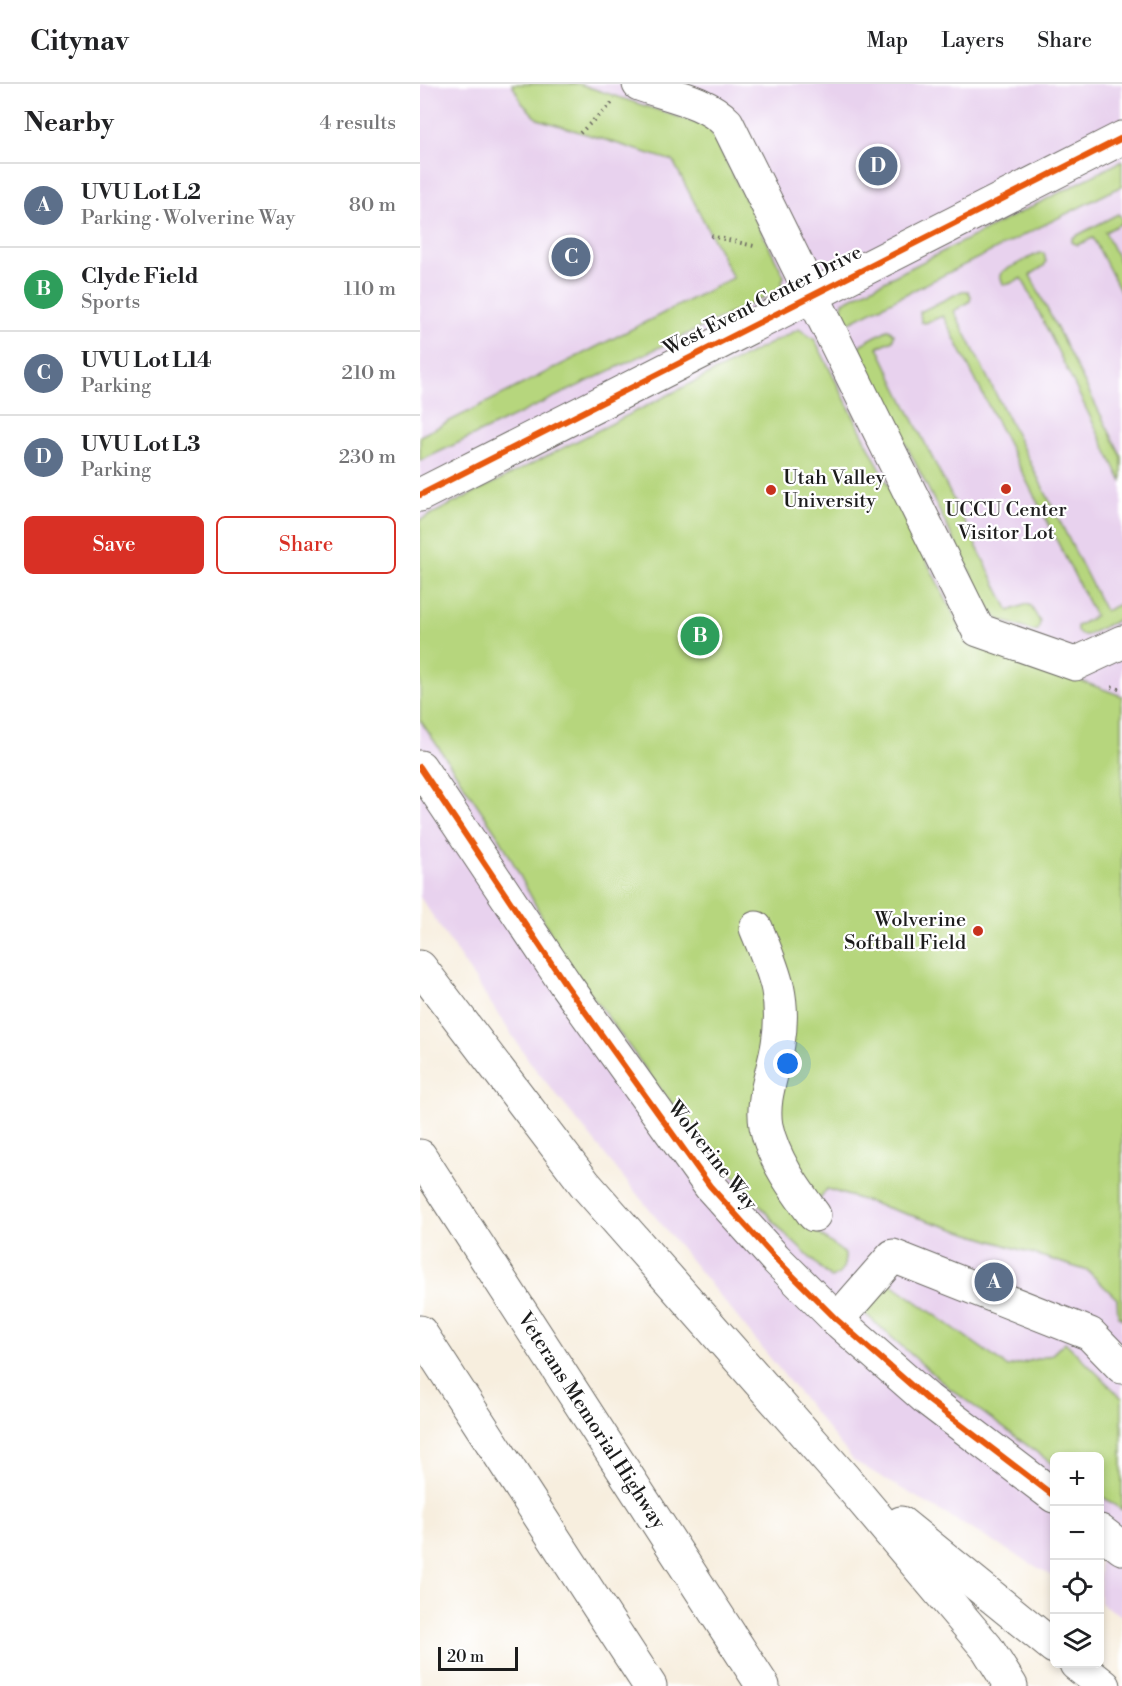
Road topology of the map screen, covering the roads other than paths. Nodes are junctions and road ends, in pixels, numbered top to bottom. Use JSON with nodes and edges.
{"nodes":[{"id":1,"x":631,"y":88,"type":"edge"},
{"id":2,"x":1122,"y":138,"type":"edge"},
{"id":3,"x":812,"y":294,"type":"junction"},
{"id":4,"x":420,"y":495,"type":"edge"},
{"id":5,"x":1122,"y":642,"type":"edge"},
{"id":6,"x":420,"y":767,"type":"edge"},
{"id":7,"x":756,"y":928,"type":"dead end"},
{"id":8,"x":420,"y":967,"type":"edge"},
{"id":9,"x":420,"y":1156,"type":"edge"},
{"id":10,"x":814,"y":1215,"type":"dead end"},
{"id":11,"x":837,"y":1320,"type":"junction"},
{"id":12,"x":420,"y":1332,"type":"edge"},
{"id":13,"x":1122,"y":1367,"type":"edge"},
{"id":14,"x":843,"y":1477,"type":"junction"},
{"id":15,"x":1050,"y":1493,"type":"edge"},
{"id":16,"x":1104,"y":1534,"type":"edge"},
{"id":17,"x":1122,"y":1548,"type":"edge"},
{"id":18,"x":1050,"y":1644,"type":"edge"},
{"id":19,"x":1081,"y":1668,"type":"edge"},
{"id":20,"x":650,"y":1686,"type":"edge"},
{"id":21,"x":763,"y":1686,"type":"edge"},
{"id":22,"x":1011,"y":1686,"type":"edge"},
{"id":23,"x":1104,"y":1686,"type":"edge"}],
"edges":[{"from":1,"to":3,"type":"main road"},
{"from":2,"to":3,"type":"main road","name":"West Event Center Drive"},
{"from":3,"to":4,"type":"main road","name":"West Event Center Drive"},
{"from":3,"to":5,"type":"main road"},
{"from":6,"to":11,"type":"main road","name":"Wolverine Way"},
{"from":7,"to":10,"type":"main road"},
{"from":8,"to":14,"type":"main road"},
{"from":9,"to":21,"type":"main road","name":"Veterans Memorial Highway"},
{"from":11,"to":13,"type":"main road"},
{"from":11,"to":15,"type":"main road","name":"Wolverine Way"},
{"from":12,"to":20,"type":"main road"},
{"from":14,"to":18,"type":"main road"},
{"from":14,"to":22,"type":"main road"},
{"from":16,"to":17,"type":"main road"},
{"from":19,"to":23,"type":"main road"}]}
